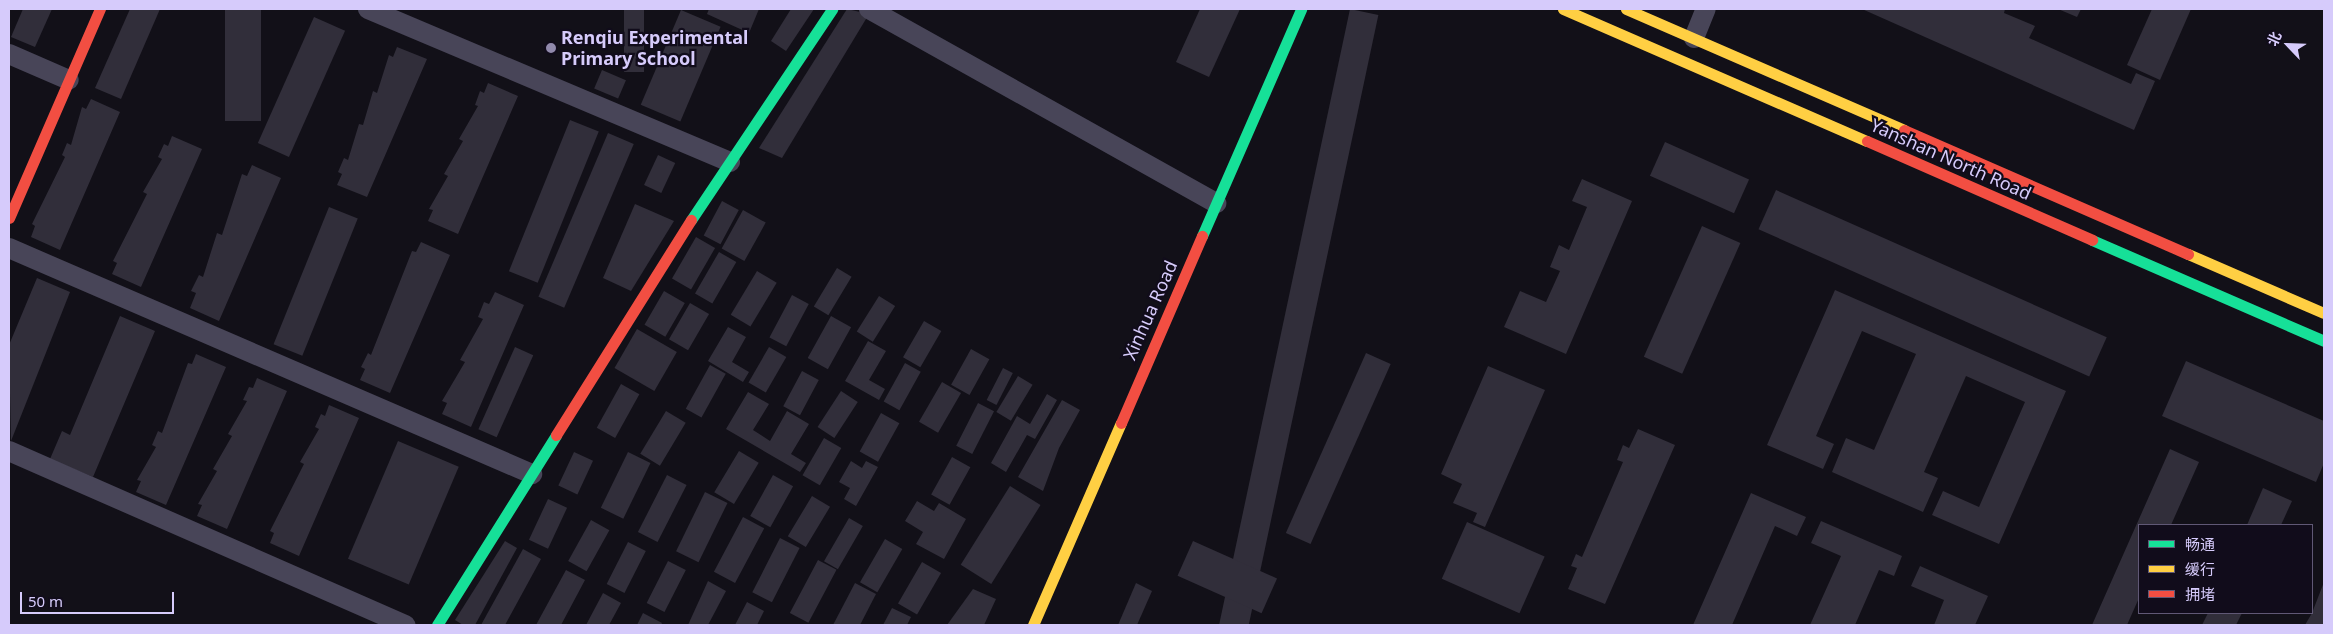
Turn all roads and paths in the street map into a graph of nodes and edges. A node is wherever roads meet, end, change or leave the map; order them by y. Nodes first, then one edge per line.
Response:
1 (100, 9) edge
2 (368, 9) edge
3 (832, 9) edge
4 (868, 9) edge
5 (1300, 9) edge
6 (1563, 9) edge
7 (1626, 9) edge
8 (1706, 9) edge
9 (1694, 38) junction
10 (9, 54) edge
11 (69, 80) junction
12 (730, 162) junction
13 (1216, 203) junction
14 (9, 218) edge
15 (9, 248) edge
16 (2324, 313) edge
17 (2324, 341) edge
18 (9, 451) edge
19 (532, 474) junction
20 (406, 625) edge
21 (437, 625) edge
22 (1033, 625) edge

1 - 11 main road
2 - 12 street
3 - 12 main road
4 - 13 street
5 - 13 main road, Xinhua Road
6 - 17 main road, Yanshan North Road
7 - 9 main road, Yanshan North Road
8 - 9 street
9 - 16 main road, Yanshan North Road
10 - 11 street
11 - 14 main road
12 - 19 main road
13 - 22 main road, Xinhua Road
15 - 19 street
18 - 20 street
19 - 21 main road

